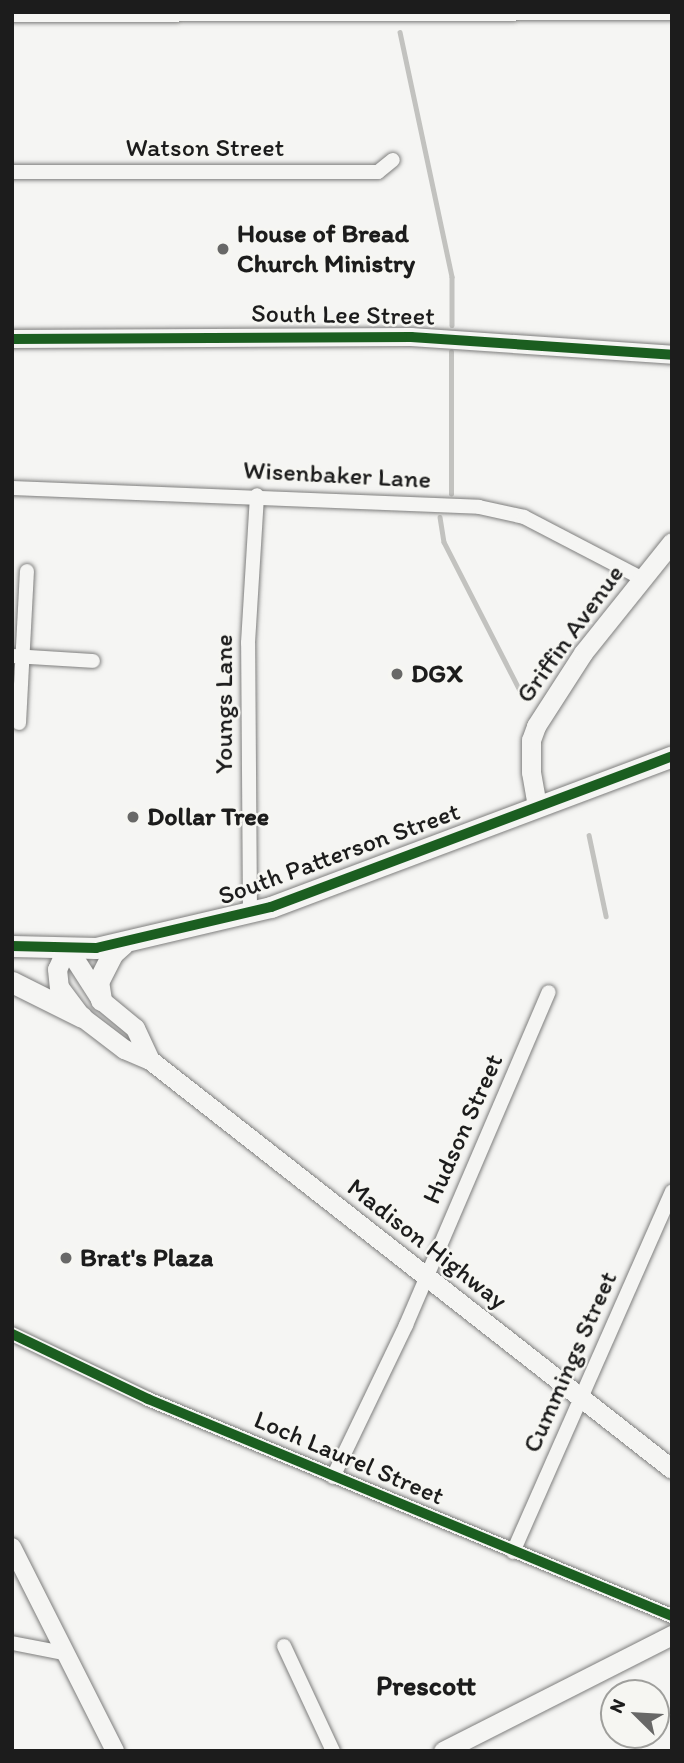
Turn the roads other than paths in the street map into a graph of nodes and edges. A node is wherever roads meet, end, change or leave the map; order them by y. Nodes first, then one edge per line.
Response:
1 (499, 13) edge
2 (672, 13) edge
3 (12, 15) edge
4 (393, 160) dead end
5 (12, 172) edge
6 (12, 339) edge
7 (672, 355) edge
8 (12, 488) edge
9 (257, 495) junction
10 (672, 542) edge
11 (27, 571) dead end
12 (643, 579) junction
13 (18, 657) edge
14 (93, 660) dead end
15 (19, 723) dead end
16 (672, 757) edge
17 (537, 806) junction
18 (250, 913) junction
19 (123, 944) junction
20 (12, 946) edge
21 (67, 947) junction
22 (12, 982) edge
23 (550, 992) dead end
24 (101, 1000) junction
25 (82, 1017) junction
26 (150, 1060) junction
27 (672, 1192) edge
28 (424, 1276) junction
29 (12, 1334) edge
30 (583, 1397) junction
31 (672, 1469) edge
32 (333, 1477) junction
33 (12, 1547) edge
34 (513, 1552) junction
35 (672, 1616) edge
36 (672, 1635) edge
37 (12, 1643) edge
38 (284, 1646) dead end
39 (64, 1653) junction
40 (115, 1751) edge
41 (333, 1751) edge
42 (443, 1751) edge

1 - 2 street
1 - 3 street
4 - 5 street, Watson Street
6 - 7 street, South Lee Street
8 - 9 street, Wisenbaker Lane
9 - 12 street, Wisenbaker Lane
9 - 18 street, Youngs Lane
10 - 12 main road, Griffin Avenue
11 - 13 street
12 - 17 main road, Griffin Avenue
13 - 14 street
13 - 15 street
16 - 17 main road, South Patterson Street
17 - 18 main road, South Patterson Street
18 - 19 main road, South Patterson Street
19 - 21 main road, South Patterson Street
19 - 24 main road
20 - 21 main road, South Patterson Street
21 - 24 main road, Madison Highway
21 - 25 main road, Madison Highway
22 - 25 main road
23 - 28 street, Hudson Street
24 - 26 main road, Madison Highway
25 - 26 main road, Madison Highway
26 - 28 main road, Madison Highway
27 - 30 street, Cummings Street
28 - 30 main road, Madison Highway
28 - 32 street, Hudson Street
29 - 32 street, Loch Laurel Street
30 - 31 main road, Madison Highway
30 - 34 street, Cummings Street
32 - 34 street, Loch Laurel Street
33 - 39 street
34 - 35 street, Loch Laurel Street
36 - 42 main road
37 - 39 street
38 - 41 street
39 - 40 street

